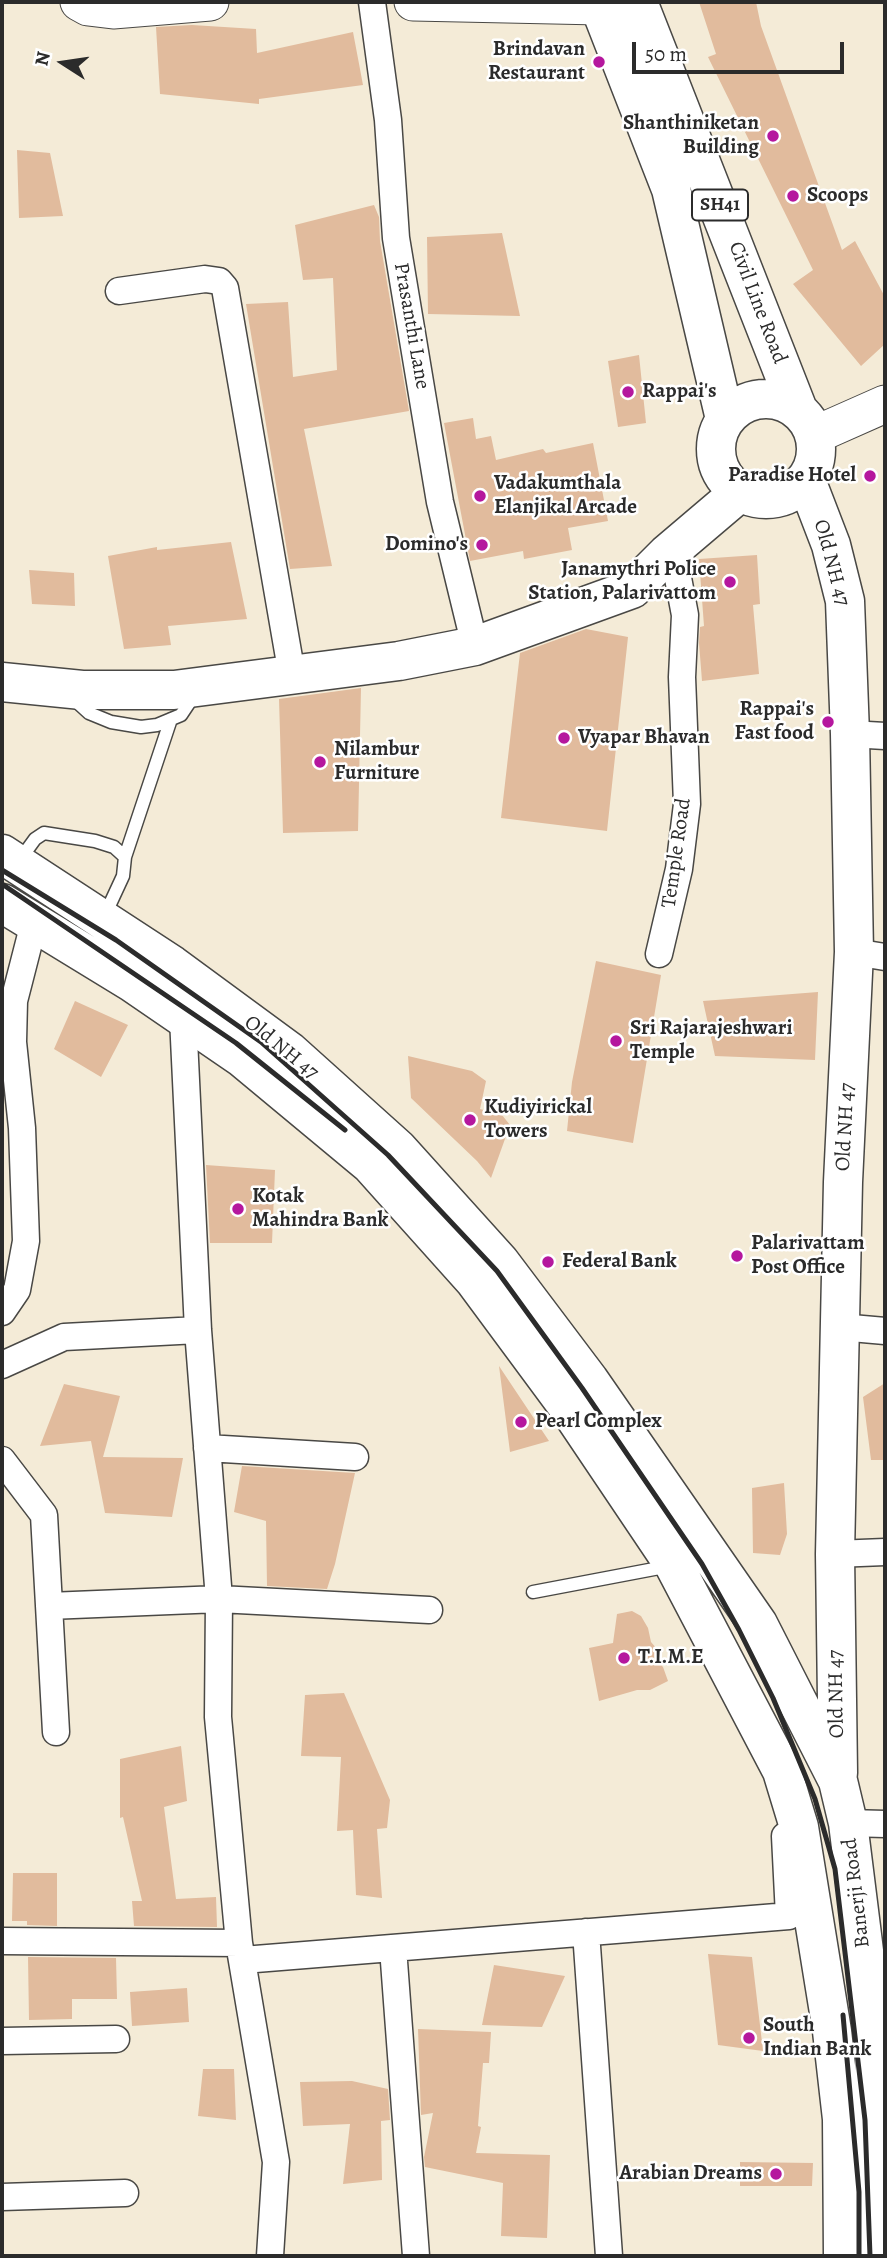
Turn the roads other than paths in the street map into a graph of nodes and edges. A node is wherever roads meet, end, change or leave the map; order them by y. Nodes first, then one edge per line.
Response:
1 (210, 2) edge
2 (372, 2) edge
3 (413, 2) edge
4 (638, 2) edge
5 (84, 4) edge
6 (599, 4) edge
7 (119, 291) dead end
8 (885, 404) edge
9 (725, 419) junction
10 (806, 422) junction
11 (806, 480) junction
12 (740, 492) junction
13 (682, 542) junction
14 (475, 646) junction
15 (292, 675) junction
16 (2, 682) edge
17 (199, 687) junction
18 (76, 690) junction
19 (171, 719) junction
20 (868, 735) edge
21 (125, 858) junction
22 (9, 859) edge
23 (2, 904) edge
24 (103, 919) junction
25 (34, 923) junction
26 (659, 954) dead end
27 (869, 954) edge
28 (183, 1018) junction
29 (2, 1312) edge
30 (840, 1327) junction
31 (198, 1330) junction
32 (885, 1331) edge
33 (2, 1365) edge
34 (207, 1448) junction
35 (355, 1457) dead end
36 (2, 1460) edge
37 (885, 1552) edge
38 (835, 1555) junction
39 (674, 1565) junction
40 (533, 1592) dead end
41 (219, 1599) junction
42 (49, 1606) junction
43 (429, 1610) dead end
44 (56, 1732) dead end
45 (782, 1771) junction
46 (838, 1781) junction
47 (867, 1824) edge
48 (586, 1932) junction
49 (2, 1941) edge
50 (393, 1948) junction
51 (241, 1951) junction
52 (879, 2023) edge
53 (831, 2031) junction
54 (116, 2039) dead end
55 (2, 2041) edge
56 (125, 2193) dead end
57 (2, 2197) edge
58 (270, 2256) edge
59 (416, 2256) edge
60 (609, 2256) edge
61 (844, 2256) edge
62 (881, 2256) edge

1 - 5 street
2 - 14 street, Prasanthi Lane
3 - 6 street
4 - 10 main road, Civil Line Road / SH41
6 - 9 main road, SH41
7 - 15 street
8 - 10 street
9 - 10 main road
9 - 12 main road
10 - 11 main road
11 - 12 main road
11 - 20 main road, Old NH 47
12 - 13 main road
13 - 14 main road
13 - 26 street, Temple Road
14 - 15 main road
15 - 17 main road
16 - 18 main road
17 - 18 main road
17 - 19 lane
18 - 19 lane
19 - 21 lane
20 - 27 main road, Old NH 47
21 - 22 lane
21 - 24 lane
22 - 24 main road, Old NH 47
23 - 25 main road, Old NH 47
24 - 46 main road, Old NH 47
25 - 28 main road, Old NH 47
25 - 29 street
27 - 30 main road, Old NH 47
28 - 31 street
28 - 39 main road, Old NH 47
30 - 32 street
30 - 38 main road, Old NH 47
31 - 33 street
31 - 34 street
34 - 35 street
34 - 41 street
36 - 42 street
37 - 38 street
38 - 46 main road, Old NH 47
39 - 40 lane
39 - 45 main road, Old NH 47
41 - 42 street
41 - 43 street
41 - 51 street
42 - 44 street
45 - 48 street
45 - 53 main road, Old NH 47
46 - 47 main road, Old NH 47
47 - 52 main road, Banerji Road
48 - 50 street
48 - 60 street
49 - 51 street
50 - 51 street
50 - 59 street
51 - 58 street
52 - 53 street
52 - 62 main road, Banerji Road
53 - 61 main road
54 - 55 street
56 - 57 street

